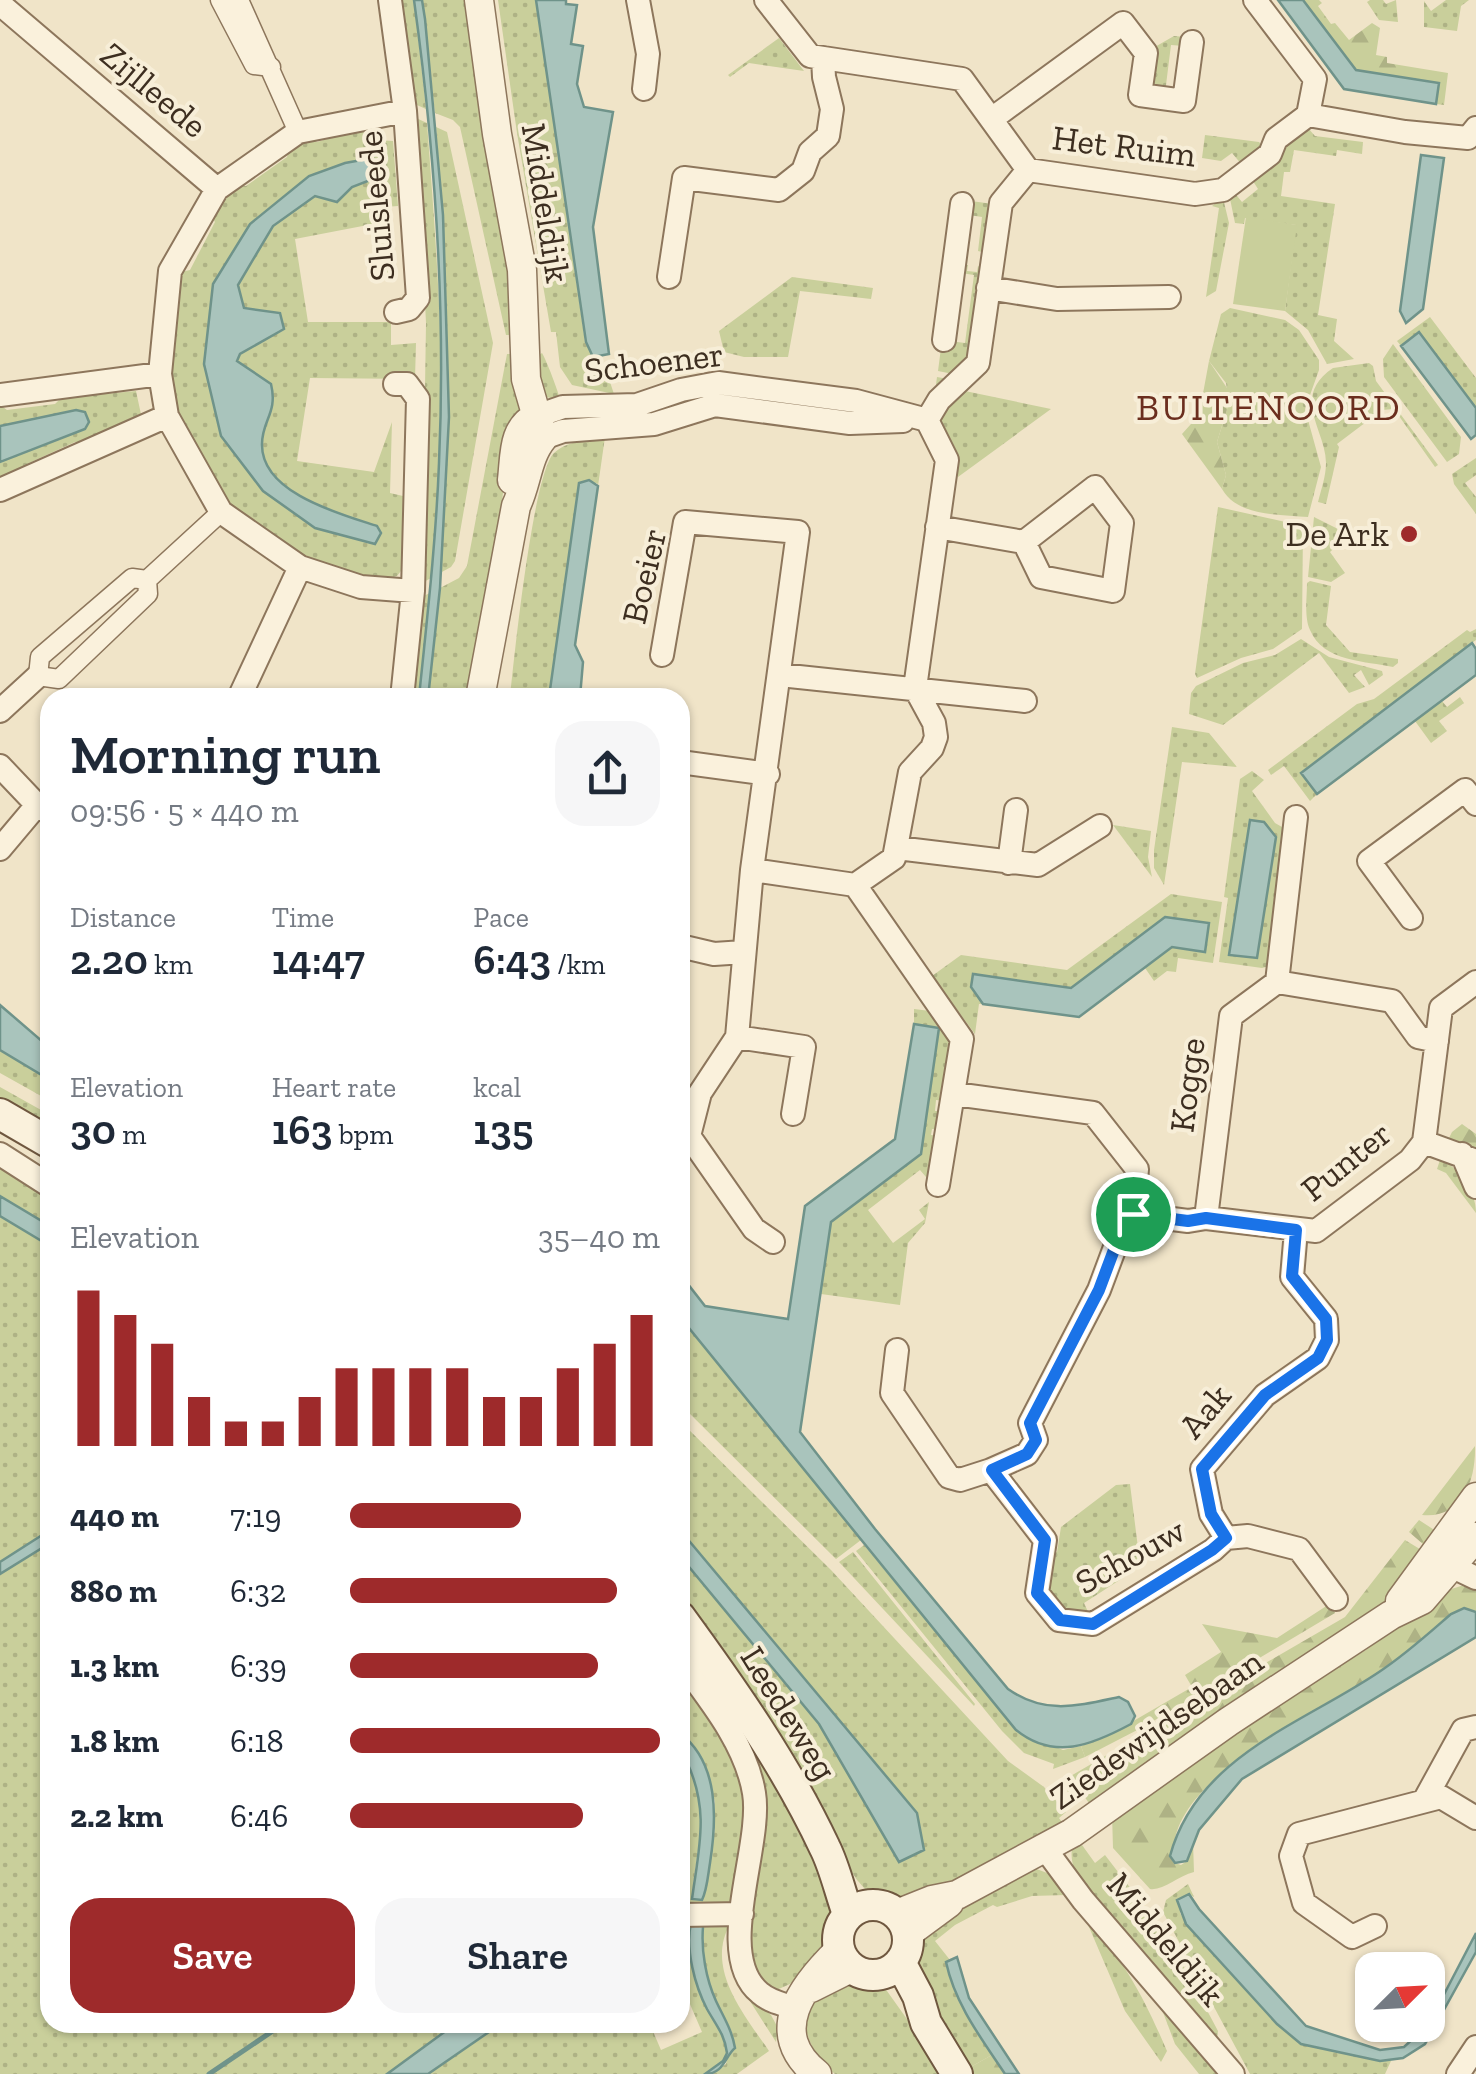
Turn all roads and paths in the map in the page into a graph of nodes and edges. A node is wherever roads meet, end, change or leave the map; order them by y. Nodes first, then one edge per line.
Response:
1 (220, 0) edge
2 (239, 0) edge
3 (390, 0) edge
4 (479, 0) edge
5 (638, 0) edge
6 (766, 0) edge
7 (1256, 0) edge
8 (0, 4) edge
9 (1192, 42) dead end
10 (823, 58) junction
11 (271, 68) junction
12 (644, 89) dead end
13 (405, 112) junction
14 (1308, 115) junction
15 (993, 118) junction
16 (1476, 128) edge
17 (298, 132) junction
18 (1028, 170) junction
19 (218, 189) junction
20 (962, 204) dead end
21 (956, 256) junction
22 (993, 261) junction
23 (669, 277) dead end
24 (988, 288) junction
25 (1169, 297) dead end
26 (396, 312) dead end
27 (944, 340) dead end
28 (160, 374) junction
29 (396, 384) dead end
30 (0, 395) edge
31 (167, 416) junction
32 (927, 420) junction
33 (548, 428) junction
34 (0, 490) edge
35 (221, 512) junction
36 (937, 527) junction
37 (1024, 542) junction
38 (300, 567) junction
39 (146, 580) junction
40 (414, 590) junction
41 (662, 655) dead end
42 (780, 675) junction
43 (38, 676) junction
44 (244, 688) edge
45 (403, 688) edge
46 (482, 688) edge
47 (915, 688) junction
48 (1026, 701) dead end
49 (0, 711) edge
50 (690, 763) edge
51 (0, 766) edge
52 (768, 774) junction
53 (1476, 804) edge
54 (40, 806) edge
55 (1016, 810) dead end
56 (40, 812) edge
57 (1296, 817) dead end
58 (1100, 826) dead end
59 (897, 848) junction
60 (0, 850) edge
61 (1009, 862) junction
62 (752, 870) junction
63 (855, 885) junction
64 (1411, 918) dead end
65 (690, 948) edge
66 (744, 952) junction
67 (1276, 982) junction
68 (1476, 982) edge
69 (737, 1038) junction
70 (1437, 1040) junction
71 (955, 1094) junction
72 (0, 1114) edge
73 (793, 1114) dead end
74 (690, 1132) edge
75 (40, 1137) edge
76 (690, 1137) edge
77 (1424, 1142) junction
78 (0, 1154) edge
79 (1469, 1158) edge
80 (40, 1180) edge
81 (938, 1184) dead end
82 (1476, 1187) edge
83 (1133, 1214) junction
84 (1206, 1218) junction
85 (1296, 1230) junction
86 (773, 1242) dead end
87 (897, 1350) dead end
88 (992, 1470) junction
89 (1476, 1497) edge
90 (1226, 1538) junction
91 (1465, 1555) edge
92 (1336, 1600) dead end
93 (690, 1630) edge
94 (690, 1674) edge
95 (1476, 1728) edge
96 (1424, 1801) junction
97 (1476, 1818) edge
98 (1046, 1850) junction
99 (858, 1909) junction
100 (742, 1914) junction
101 (690, 1915) edge
102 (1375, 1926) dead end
103 (879, 1950) junction
104 (800, 1999) junction
105 (1476, 2047) edge
106 (818, 2074) edge
107 (958, 2074) edge
108 (1233, 2074) edge
109 (1458, 2074) edge

1 - 11 street
2 - 11 street
3 - 13 street
4 - 33 street, Middeldijk
5 - 12 street
6 - 10 street
7 - 14 street
8 - 19 street, Zijlleede
9 - 15 street
10 - 15 street
10 - 23 street
11 - 17 street
13 - 17 street, Sluisleede
13 - 26 street, Sluisleede
14 - 16 street
14 - 18 street, Het Ruim
15 - 18 street
17 - 19 street, Sluisleede
18 - 22 street
19 - 28 street, Sluisleede
20 - 21 street
21 - 22 street
21 - 27 street
22 - 24 street
24 - 25 street
24 - 32 street
28 - 30 street
28 - 31 street, Sluisleede
29 - 40 street
31 - 34 street
31 - 35 street, Sluisleede
32 - 33 street, Schoener
32 - 36 street
33 - 46 street
35 - 38 street, Sluisleede
35 - 39 street
36 - 37 street
36 - 47 street
37 - 37 street
38 - 40 street, Sluisleede
38 - 44 street
39 - 43 street
39 - 43 street
40 - 45 street
41 - 42 street, Boeier
42 - 47 street
42 - 52 street, Boeier
43 - 49 street
47 - 48 street
47 - 59 street
50 - 52 street
51 - 54 street
52 - 62 street, Boeier
53 - 64 street
55 - 61 street
56 - 60 street
57 - 67 street
58 - 61 street
59 - 61 street
59 - 63 street
62 - 63 street
62 - 66 street, Boeier
63 - 71 street
65 - 66 street
66 - 69 street, Boeier
67 - 70 street
67 - 84 street, Kogge
68 - 70 street, Punter
69 - 73 street
69 - 74 street, Boeier
70 - 77 street, Punter
71 - 81 street
71 - 83 street
72 - 75 main road
76 - 86 street, Boeier
77 - 79 street, Punter
77 - 85 street, Punter
78 - 80 street
79 - 82 street, Punter
83 - 84 street, Punter
83 - 88 street
84 - 85 street, Punter
85 - 90 street, Aak
87 - 88 street
88 - 90 street, Schouw
89 - 91 street, Ziedewijdsebaan
90 - 92 street
91 - 98 street, Ziedewijdsebaan
93 - 99 main road, Leedeweg
94 - 100 street
95 - 96 street
96 - 97 street
96 - 102 street
98 - 103 street, Ziedewijdsebaan
98 - 108 street, Middeldijk
99 - 103 main road
99 - 103 main road
100 - 101 street
100 - 104 street
103 - 104 street, Ziedewijdsebaan
103 - 107 main road
104 - 106 street
105 - 109 street

